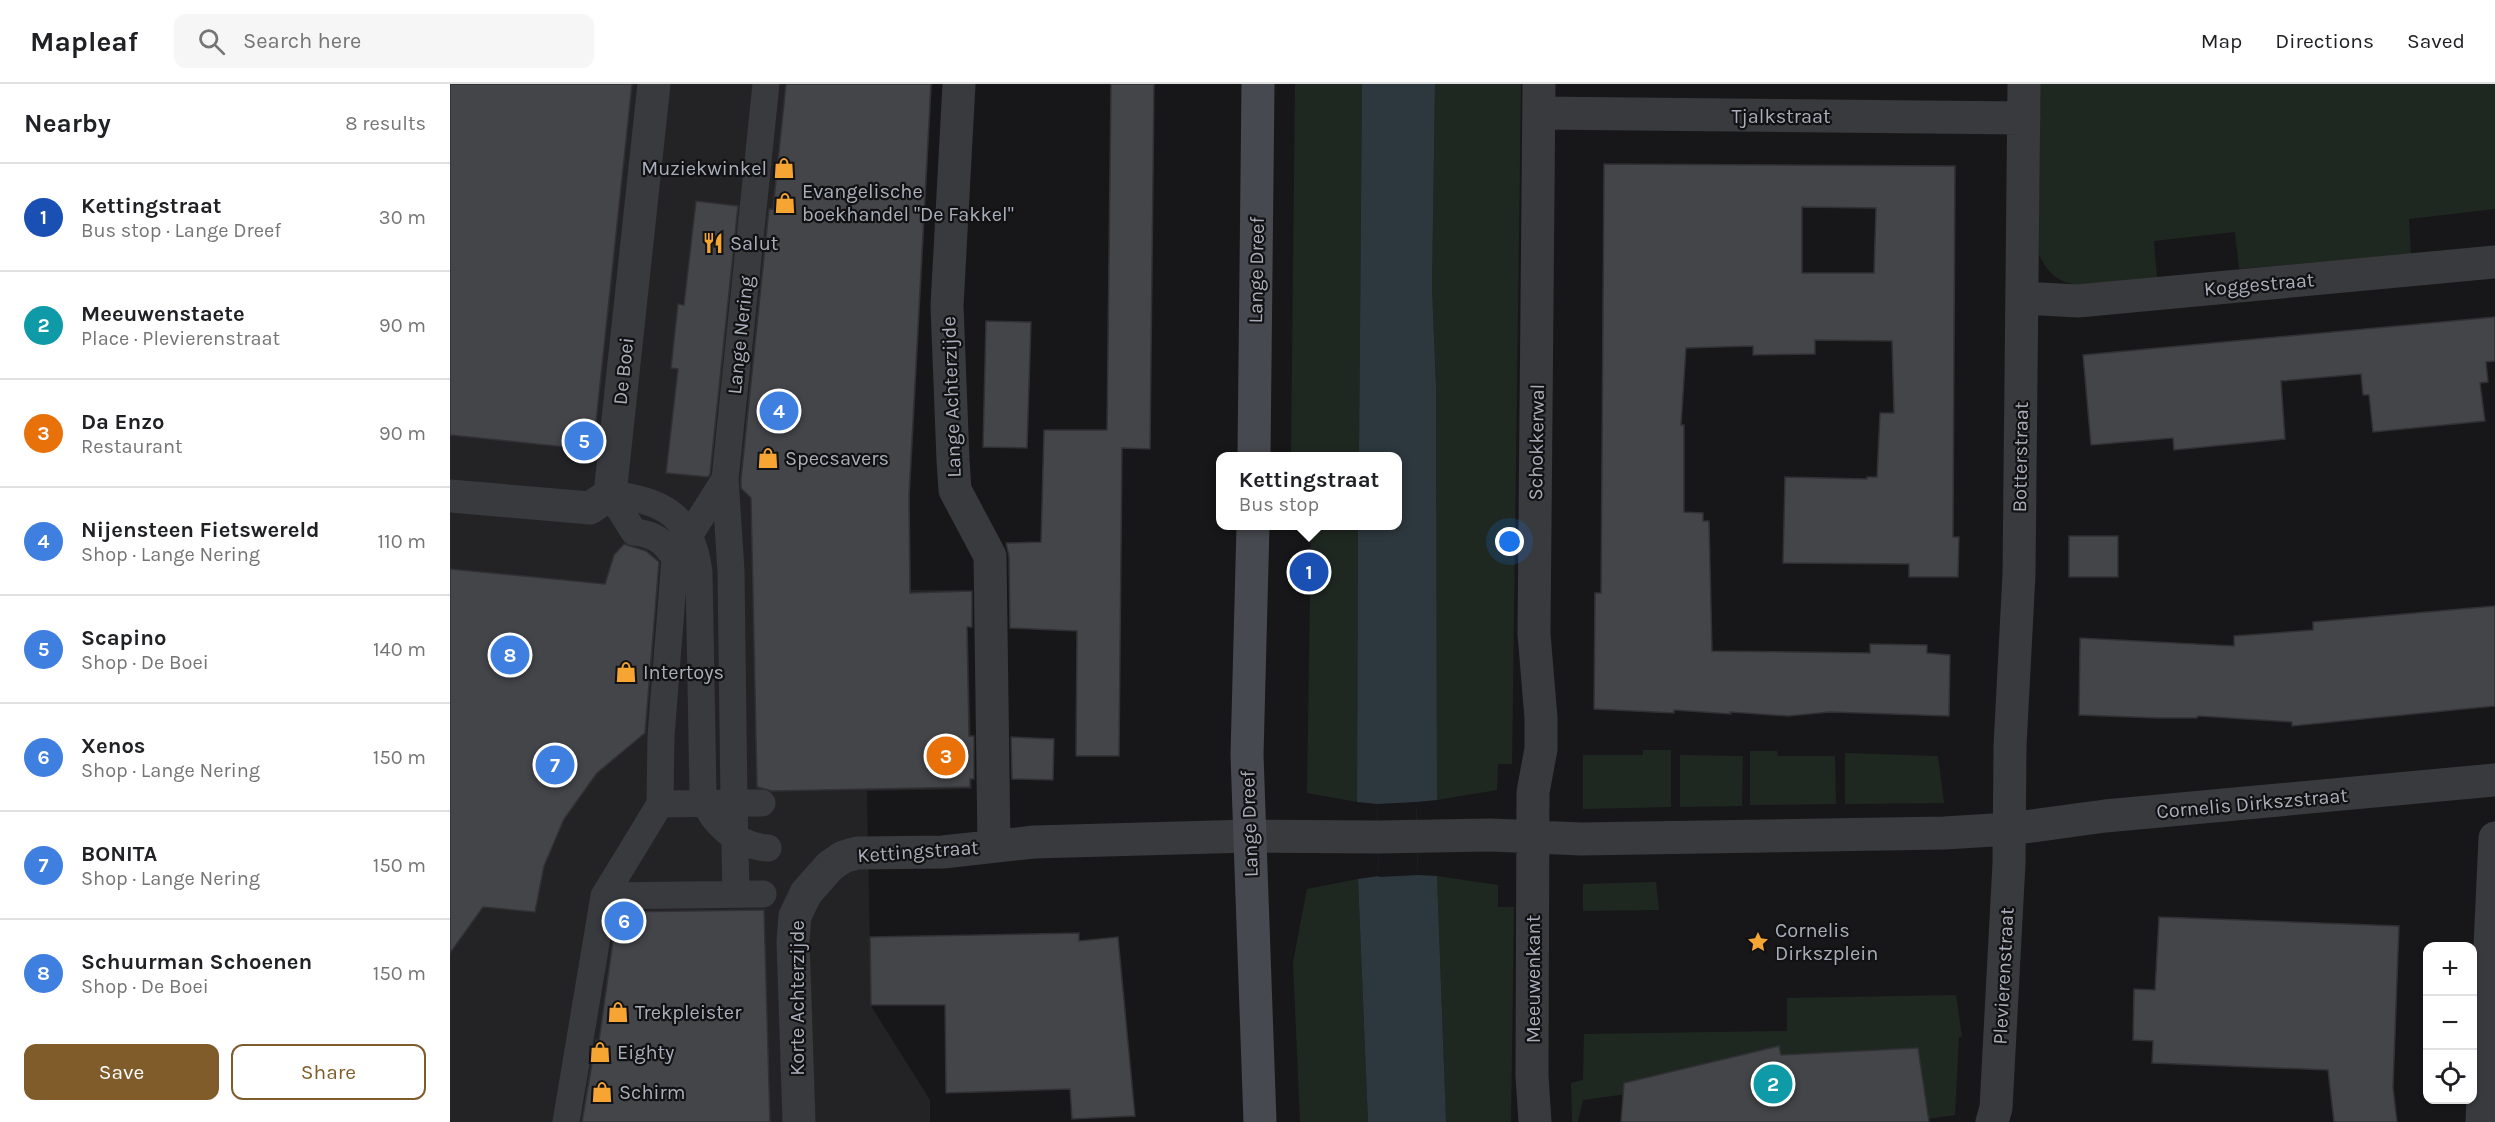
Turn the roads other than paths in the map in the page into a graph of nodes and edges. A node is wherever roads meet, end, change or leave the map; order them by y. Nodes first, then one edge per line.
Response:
1 (654, 84) edge
2 (766, 84) edge
3 (959, 84) edge
4 (1258, 84) edge
5 (2024, 84) edge
6 (1539, 99) edge
7 (2024, 118) junction
8 (2495, 262) edge
9 (2023, 298) junction
10 (1254, 452) edge
11 (725, 479) junction
12 (610, 494) junction
13 (450, 496) edge
14 (1253, 530) edge
15 (690, 536) junction
16 (675, 558) junction
17 (2495, 780) edge
18 (750, 803) junction
19 (660, 804) junction
20 (705, 804) junction
21 (2010, 829) junction
22 (1250, 836) junction
23 (1533, 836) junction
24 (2495, 838) edge
25 (752, 844) junction
26 (994, 845) junction
27 (816, 880) joint
28 (603, 896) junction
29 (566, 1122) edge
30 (799, 1122) edge
31 (1260, 1122) edge
32 (1535, 1122) edge
33 (1992, 1122) edge
34 (2482, 1122) edge

1 - 12 street, De Boei
2 - 11 street, Lange Nering
3 - 26 street, Lange Achterzijde
4 - 10 main road, Lange Dreef
5 - 7 street, Botterstraat
6 - 7 street, Tjalkstraat
6 - 23 street, Schokkerwal
7 - 9 street, Botterstraat
8 - 9 street, Koggestraat
9 - 21 street, Botterstraat
11 - 15 street, Lange Nering
11 - 18 street, Lange Nering
12 - 13 street
12 - 15 street
12 - 16 street
14 - 22 main road, Lange Dreef
15 - 16 street, Lange Nering
15 - 20 street
16 - 19 street, Lange Nering
17 - 21 street, Cornelis Dirkszstraat
18 - 20 street
18 - 25 street, Lange Nering
19 - 20 street
19 - 28 street
20 - 25 street
21 - 23 street
21 - 33 street, Plevierenstraat
22 - 23 street, Kettingstraat
22 - 26 street, Kettingstraat
22 - 31 main road, Lange Dreef
23 - 32 street, Meeuwenkant
24 - 34 street
25 - 28 street, Lange Nering
26 - 27 street, Kettingstraat
27 - 30 street, Korte Achterzijde
28 - 29 street

